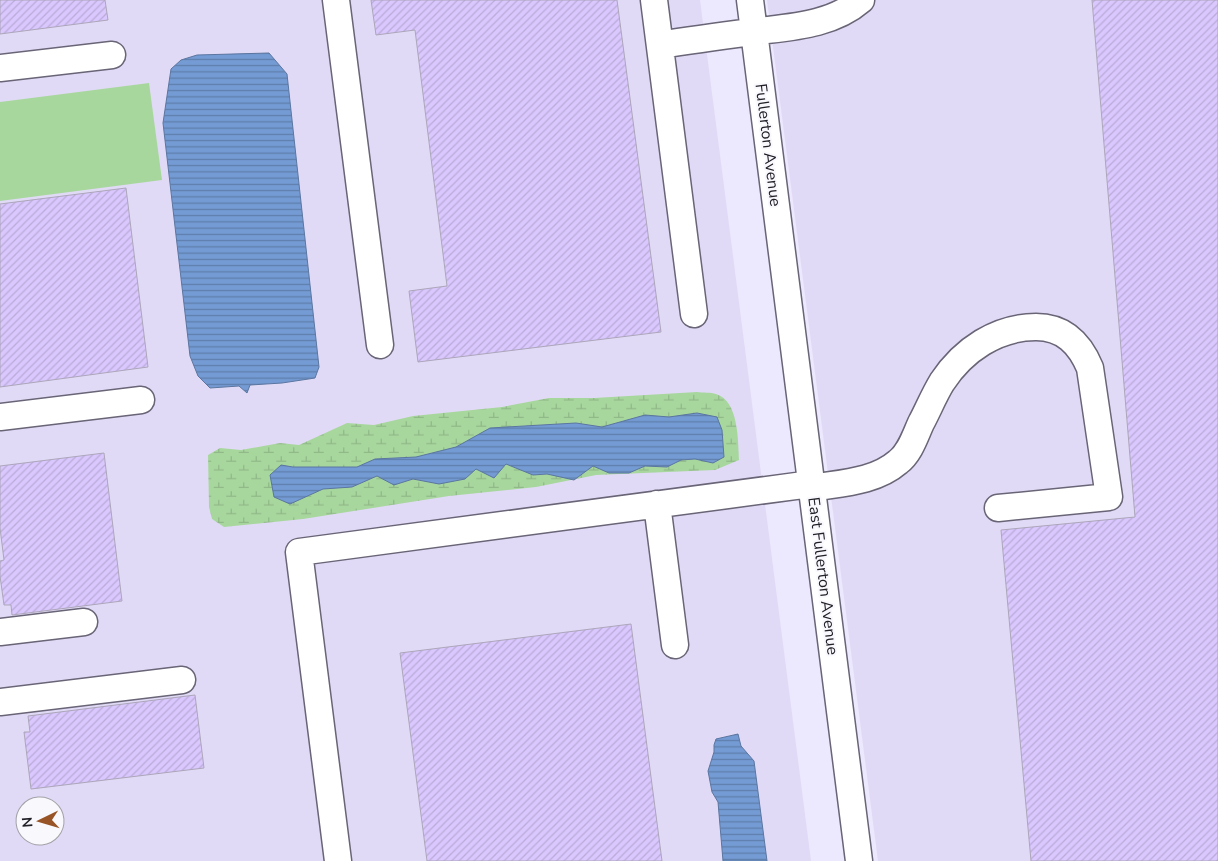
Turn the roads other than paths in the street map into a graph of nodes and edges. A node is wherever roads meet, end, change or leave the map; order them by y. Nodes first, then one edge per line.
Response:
1 (336, 0) edge
2 (654, 0) edge
3 (750, 0) edge
4 (861, 0) edge
5 (754, 32) junction
6 (660, 44) junction
7 (112, 55) dead end
8 (0, 68) edge
9 (787, 291) joint
10 (694, 314) dead end
11 (380, 345) dead end
12 (141, 400) dead end
13 (0, 417) edge
14 (812, 486) junction
15 (657, 504) junction
16 (998, 508) dead end
17 (84, 622) dead end
18 (0, 632) edge
19 (675, 645) dead end
20 (182, 680) dead end
21 (0, 702) edge
22 (338, 861) edge
23 (859, 861) edge

1 - 11 street
2 - 6 street
3 - 5 street, Fullerton Avenue
4 - 5 street
5 - 6 street
5 - 9 street, Fullerton Avenue
6 - 10 street
7 - 8 street
9 - 14 street, East Fullerton Avenue
12 - 13 street
14 - 15 street
14 - 16 street
14 - 23 street, East Fullerton Avenue
15 - 19 street
15 - 22 street
17 - 18 street
20 - 21 street

